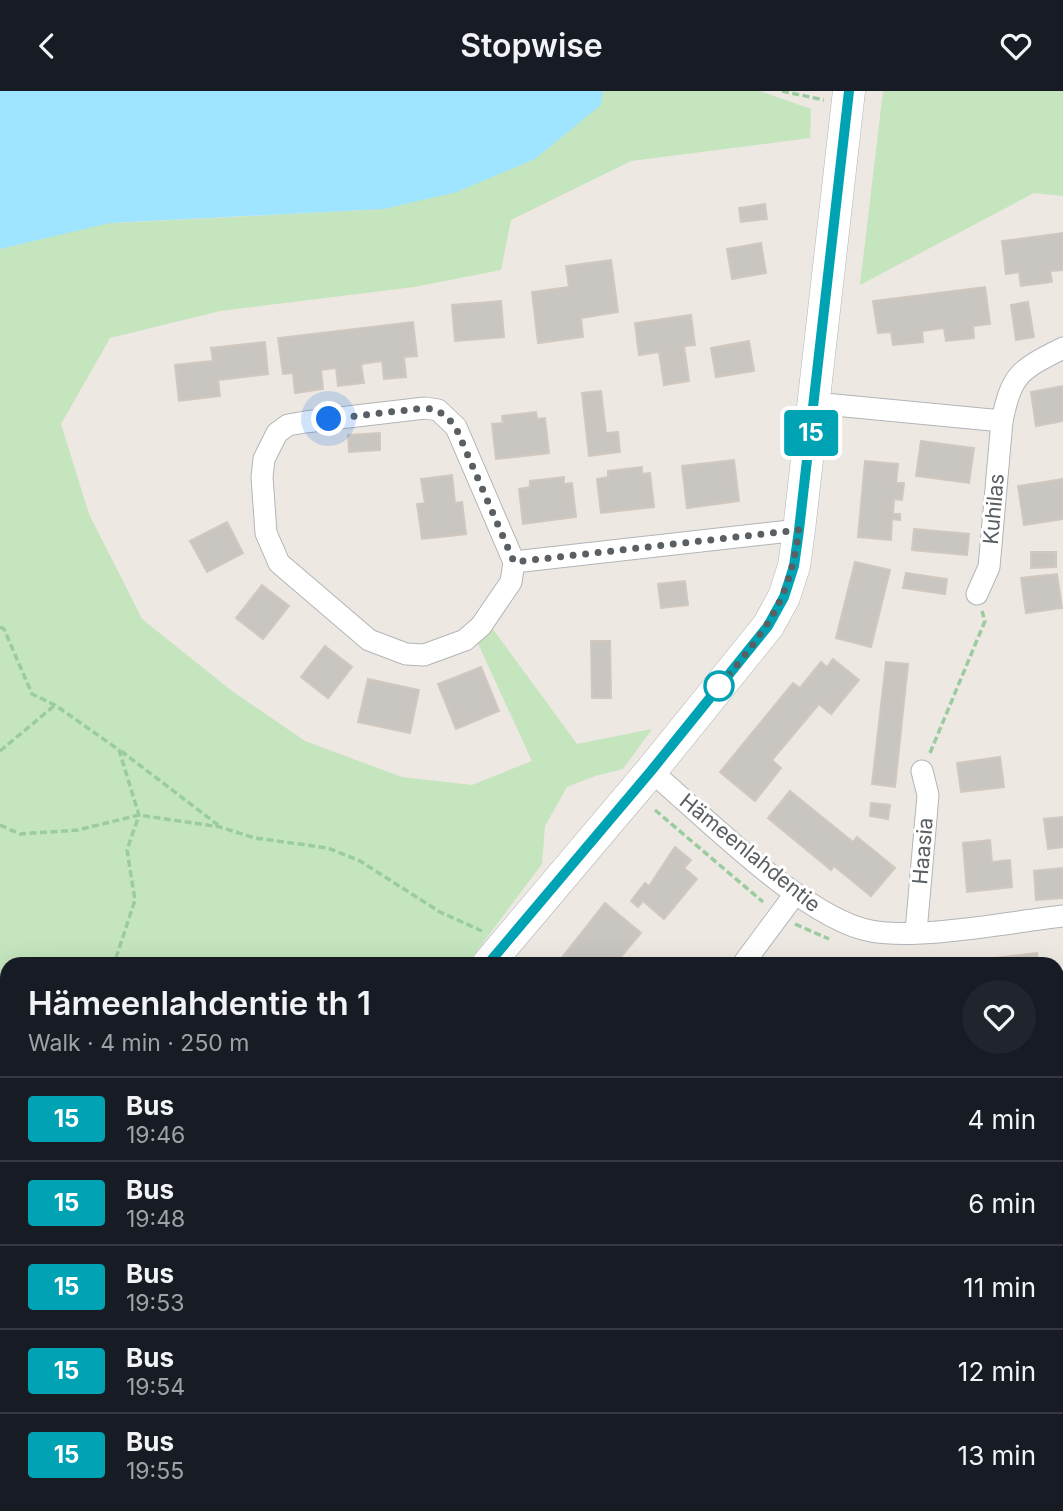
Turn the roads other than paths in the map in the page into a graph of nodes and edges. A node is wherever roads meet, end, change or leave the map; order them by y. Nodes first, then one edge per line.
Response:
1 (849, 91) edge
2 (1063, 348) edge
3 (814, 403) junction
4 (1002, 421) junction
5 (799, 530) junction
6 (514, 562) junction
7 (977, 594) road end
8 (651, 771) junction
9 (922, 771) road end
10 (795, 894) junction
11 (1063, 916) edge
12 (916, 932) junction
13 (497, 953) edge
14 (748, 957) edge

1 - 3 street
2 - 4 street, Kuhilas
3 - 4 street
3 - 5 street
4 - 7 street, Kuhilas
5 - 6 street
5 - 8 street
6 - 6 street
8 - 10 street, Hämeenlahdentie
8 - 13 street
9 - 12 street, Haasia
10 - 12 street, Hämeenlahdentie
10 - 14 street
11 - 12 street, Hämeenlahdentie

